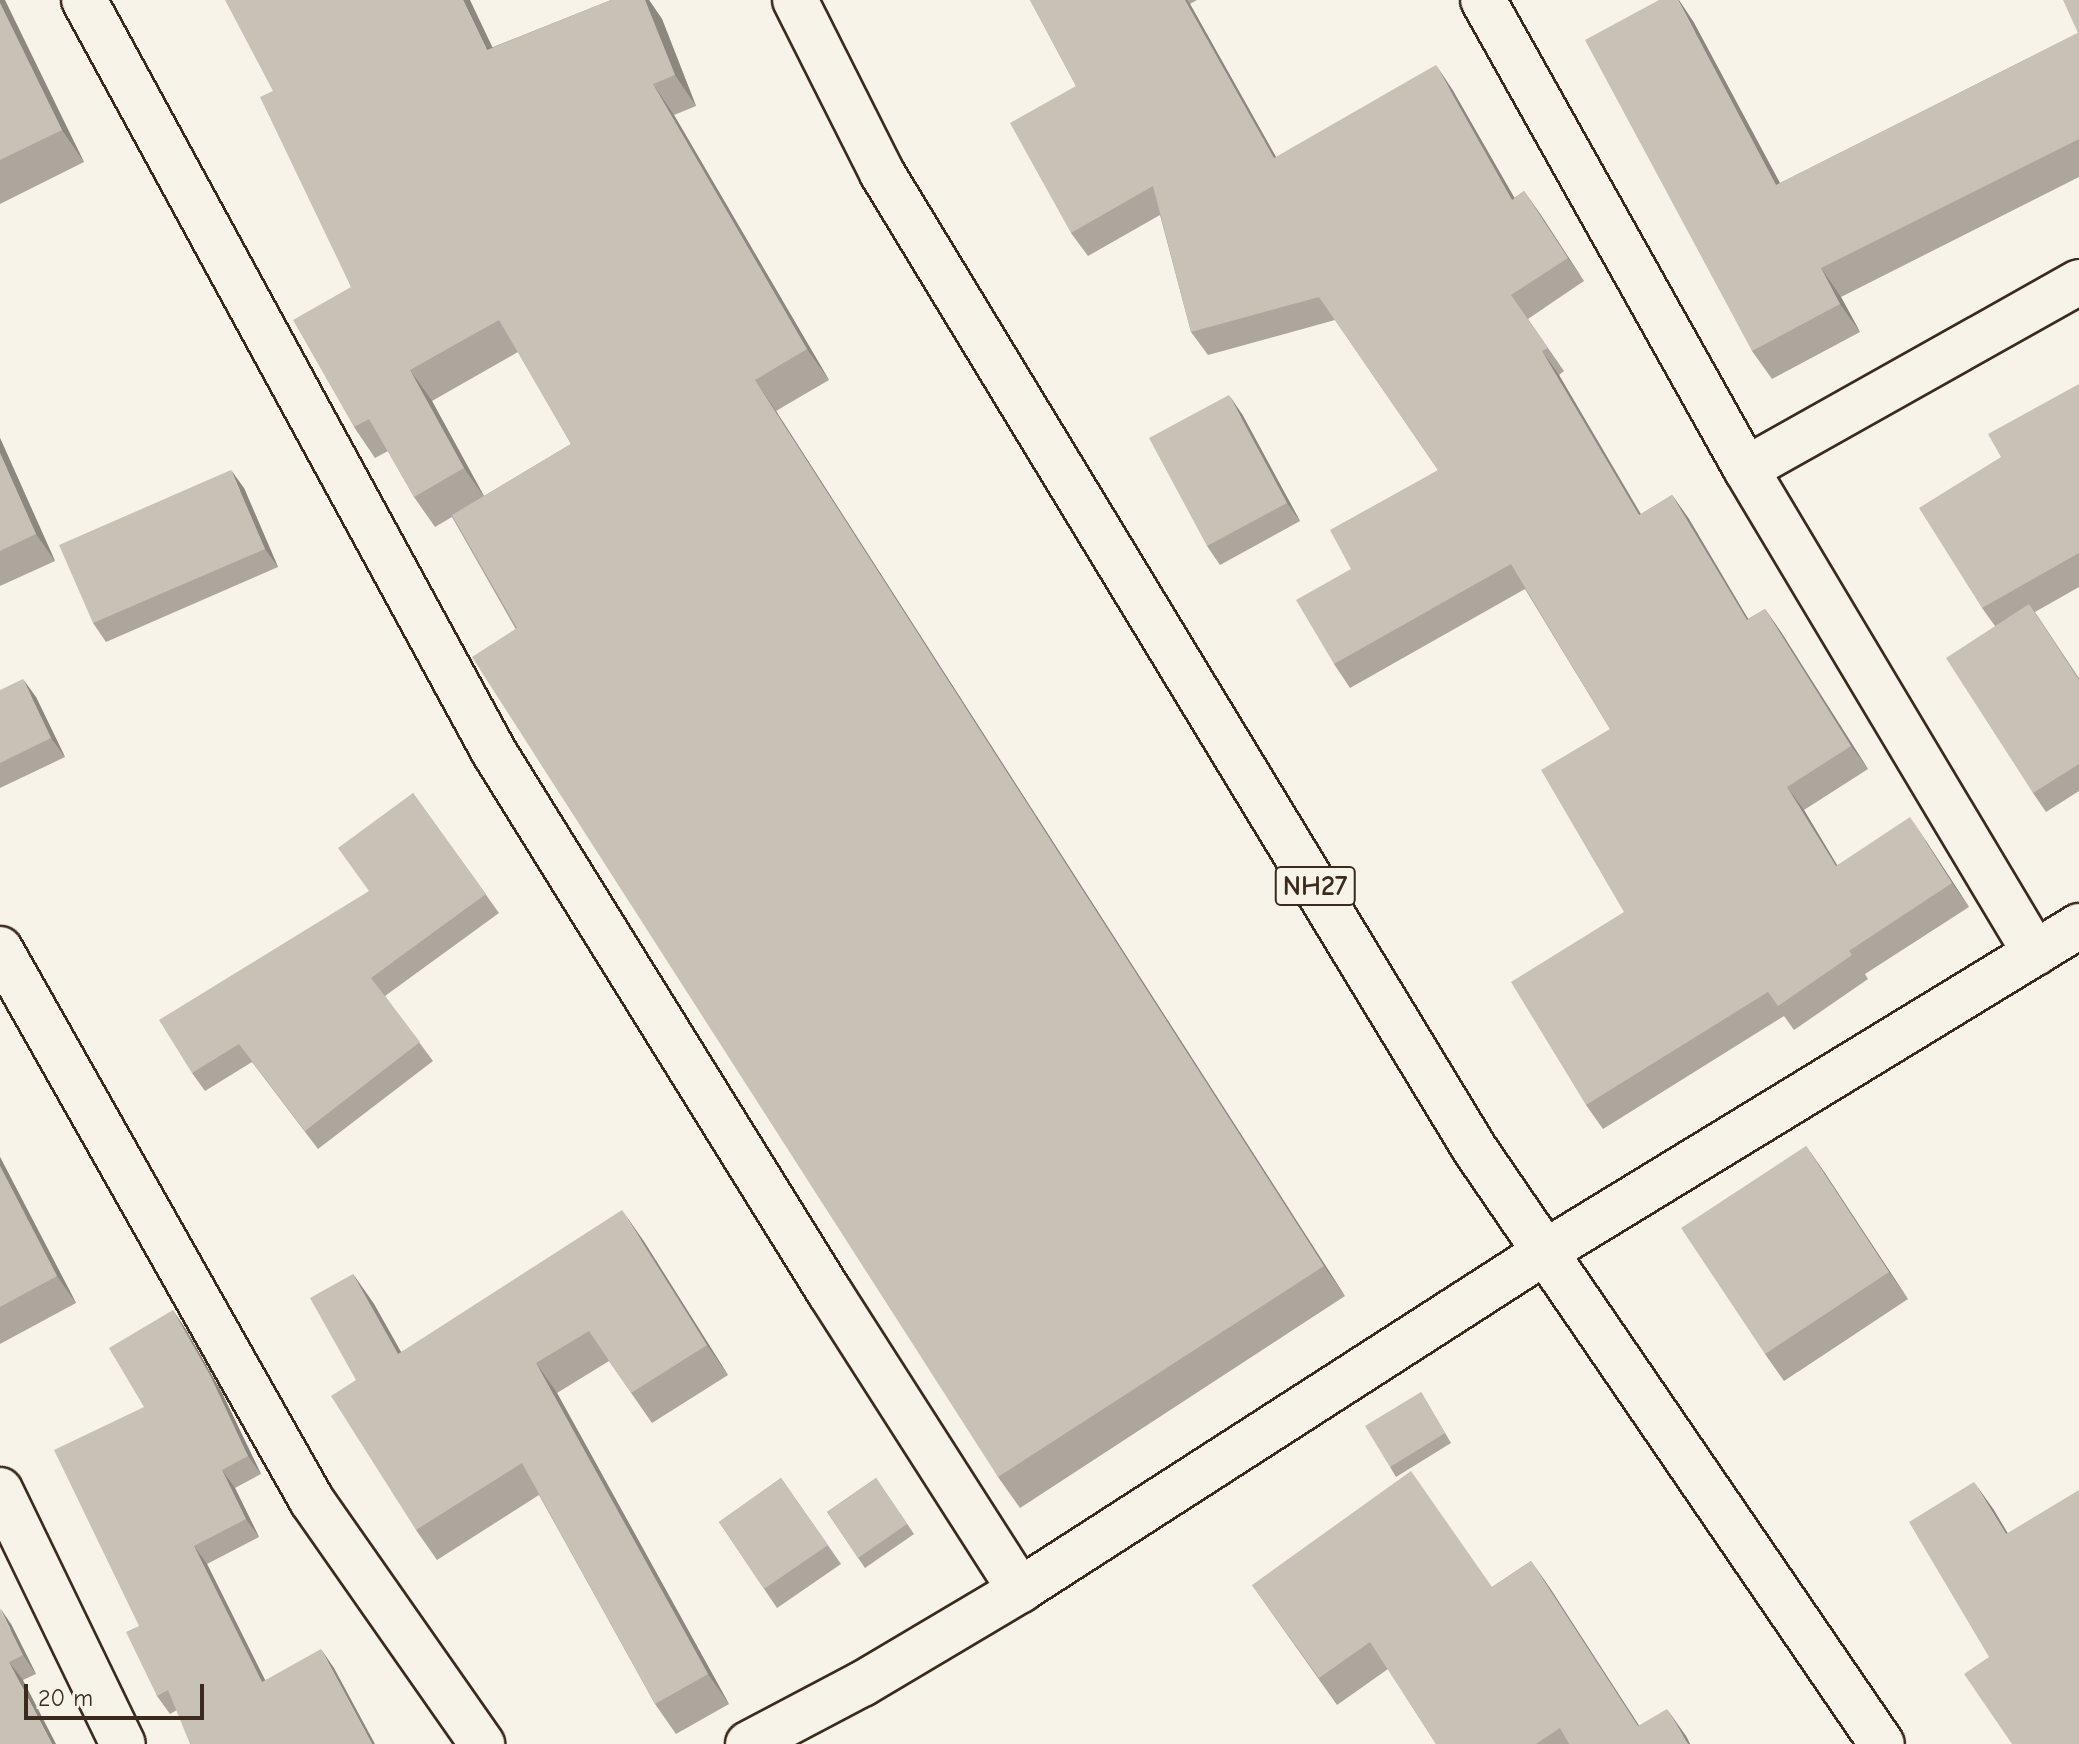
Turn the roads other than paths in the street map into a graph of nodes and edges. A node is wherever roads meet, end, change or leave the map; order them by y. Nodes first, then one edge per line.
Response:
1 (84, 0) edge
2 (795, 0) edge
3 (1483, 0) edge
4 (2079, 282) edge
5 (1746, 469) junction
6 (2079, 926) edge
7 (0, 949) edge
8 (2035, 953) junction
9 (1545, 1252) junction
10 (0, 1490) edge
11 (1020, 1590) junction
12 (123, 1744) edge
13 (482, 1744) edge
14 (748, 1744) edge
15 (1882, 1744) edge

1 - 11 main road
2 - 9 main road, NH27
3 - 5 main road
4 - 5 main road
5 - 8 main road
6 - 8 main road
7 - 13 main road
8 - 9 main road
9 - 11 main road
9 - 15 main road, NH27
10 - 12 main road
11 - 14 main road

